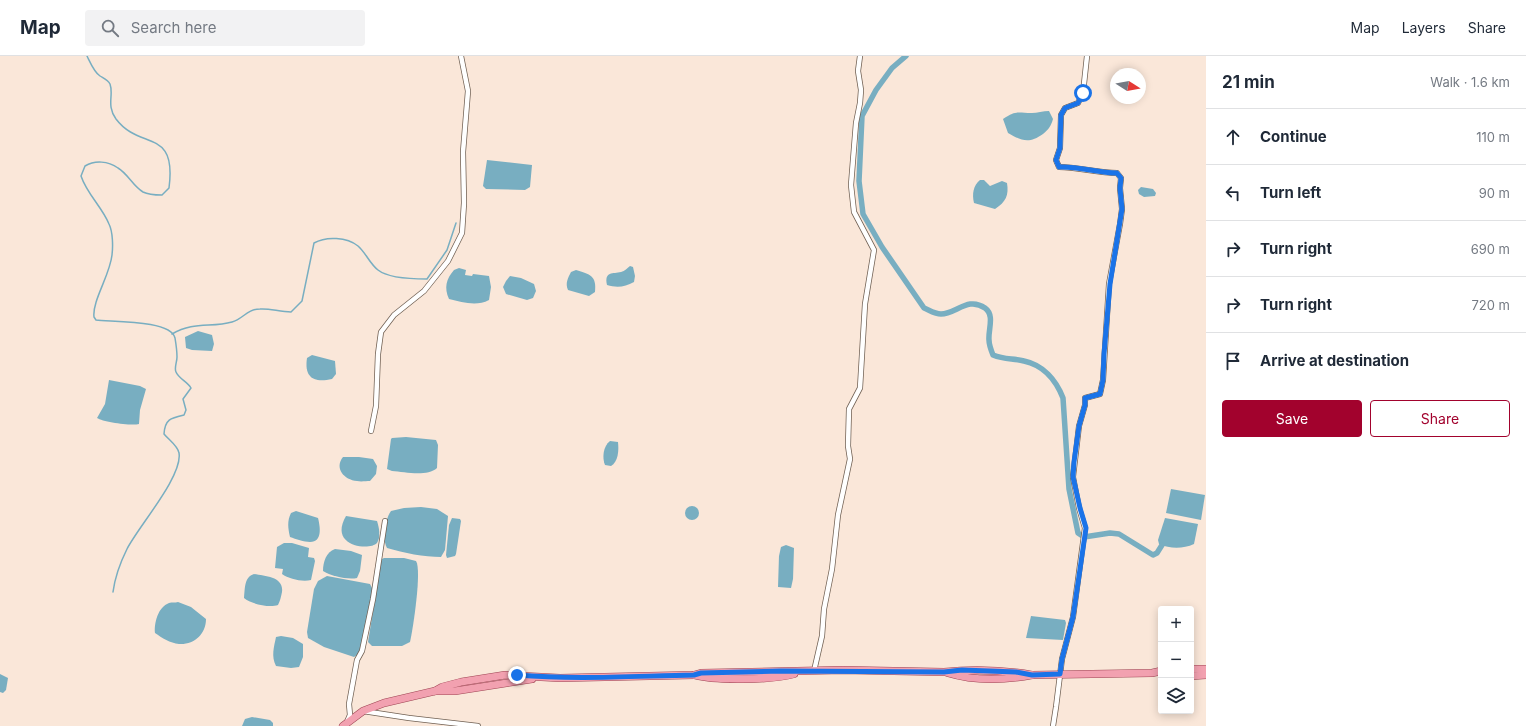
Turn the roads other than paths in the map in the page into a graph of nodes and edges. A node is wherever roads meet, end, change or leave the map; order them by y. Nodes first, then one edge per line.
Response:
1 (461, 56) edge
2 (860, 56) edge
3 (1086, 56) edge
4 (371, 431) dead end
5 (385, 521) dead end
6 (1194, 669) edge
7 (1206, 669) edge
8 (814, 671) junction
9 (1158, 671) edge
10 (1152, 673) junction
11 (1060, 674) junction
12 (1158, 674) edge
13 (1194, 676) edge
14 (1206, 676) edge
15 (364, 711) junction
16 (345, 725) edge
17 (478, 726) edge
18 (1053, 726) edge

1 - 4 street
2 - 8 street
3 - 11 street
5 - 16 street
6 - 7 main road
8 - 11 main road
8 - 15 main road
9 - 10 main road
10 - 11 main road
10 - 12 main road
11 - 18 street
13 - 14 main road
15 - 16 main road
15 - 17 street

